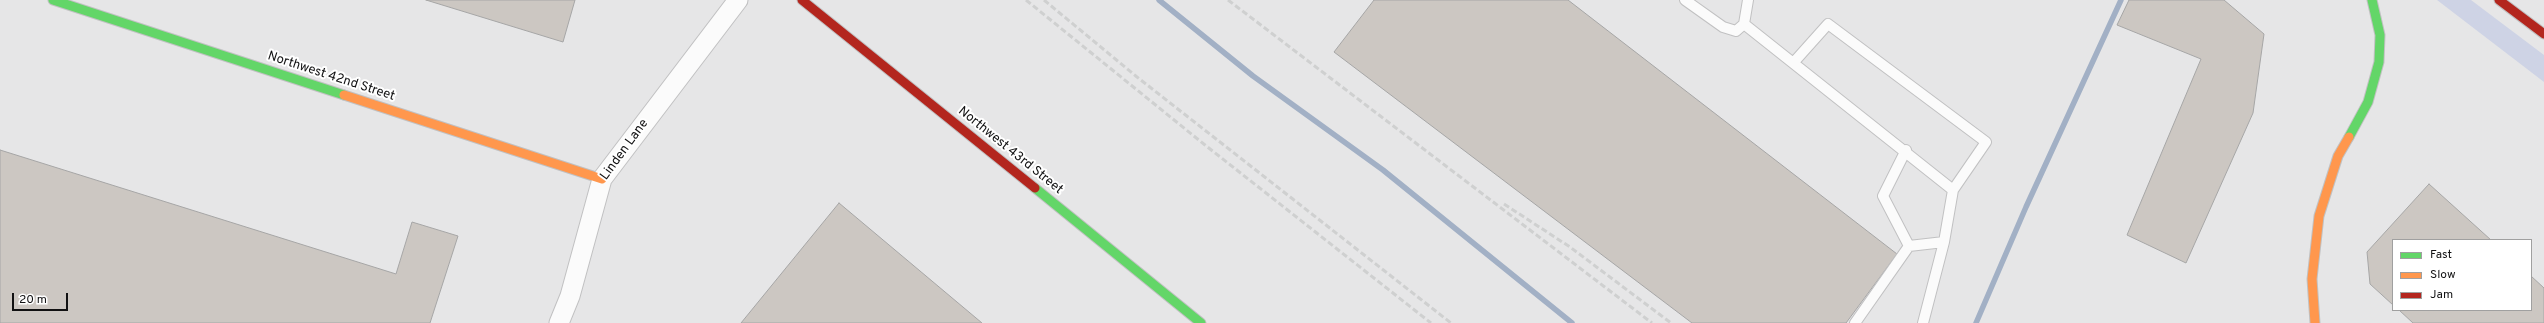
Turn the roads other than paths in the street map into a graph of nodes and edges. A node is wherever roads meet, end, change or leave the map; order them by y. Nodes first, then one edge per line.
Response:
1 (53, 0) edge
2 (738, 0) edge
3 (802, 0) edge
4 (1685, 0) edge
5 (1748, 0) edge
6 (2372, 0) edge
7 (2499, 0) edge
8 (1744, 24) junction
9 (2544, 34) edge
10 (1794, 62) junction
11 (1906, 150) junction
12 (602, 179) junction
13 (1953, 190) junction
14 (1944, 242) junction
15 (1909, 246) junction
16 (559, 323) edge
17 (1201, 323) edge
18 (1855, 323) edge
19 (1923, 323) edge
20 (2316, 323) edge

1 - 12 main road, Northwest 42nd Street
2 - 12 street, Linden Lane
3 - 17 main road, Northwest 43rd Street
4 - 8 lane
5 - 8 lane
6 - 20 main road
7 - 9 main road
8 - 10 lane
10 - 11 lane
10 - 13 lane
11 - 13 lane
11 - 15 lane
12 - 16 street, Linden Lane
13 - 14 lane
14 - 15 lane
14 - 19 lane
15 - 18 lane

